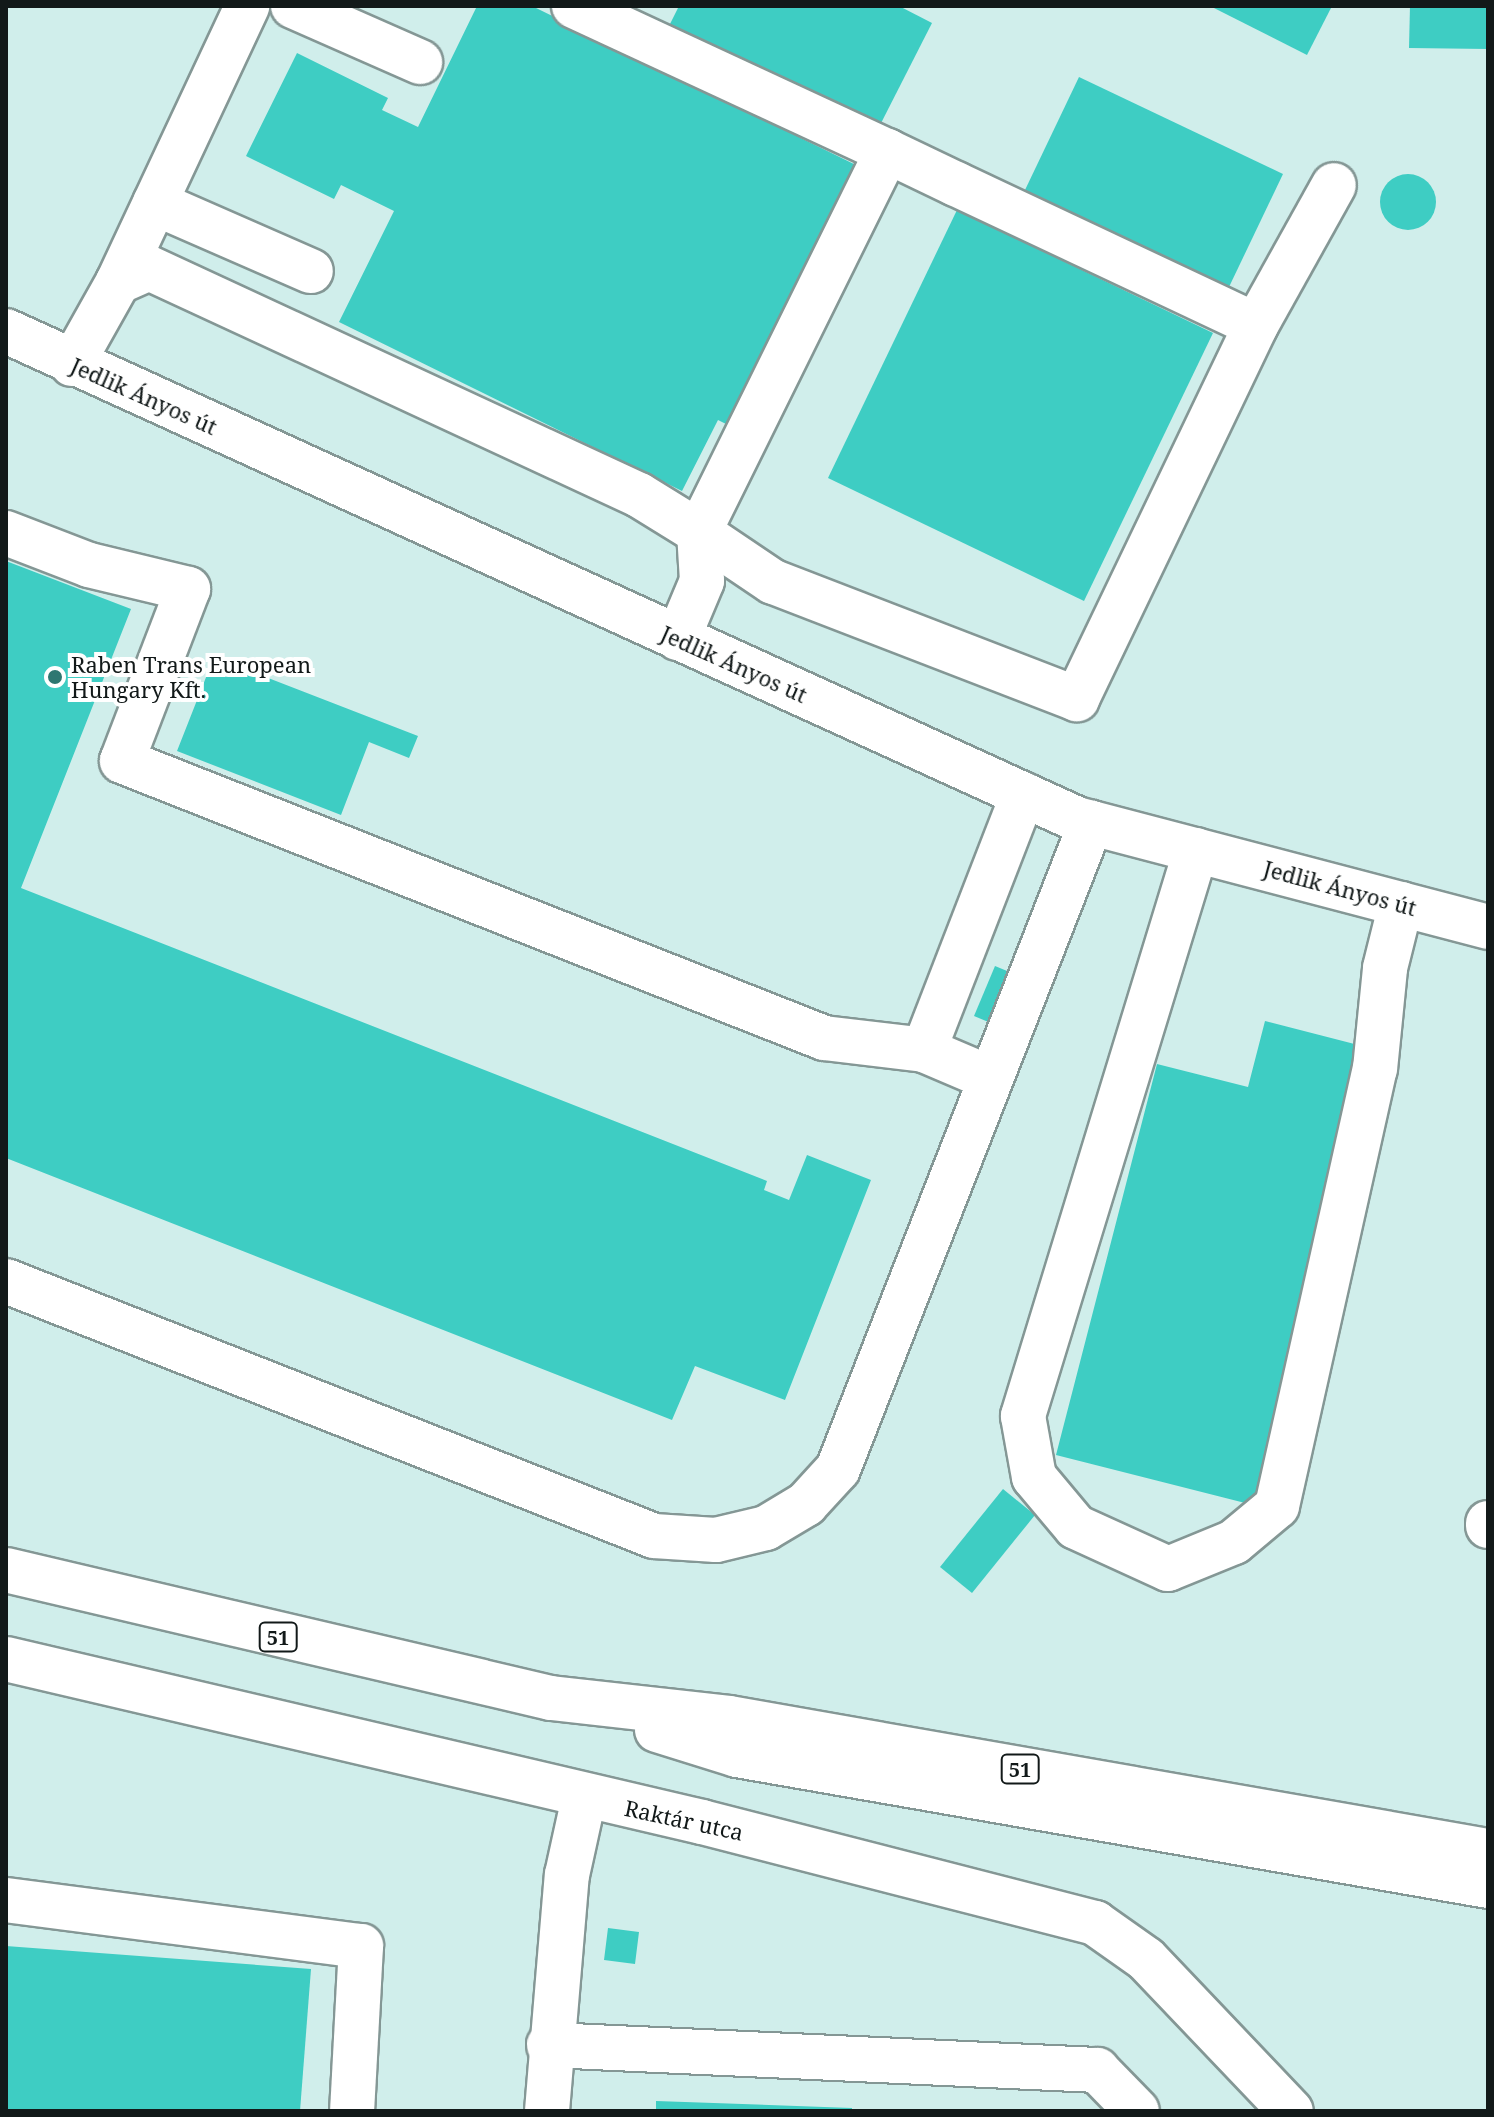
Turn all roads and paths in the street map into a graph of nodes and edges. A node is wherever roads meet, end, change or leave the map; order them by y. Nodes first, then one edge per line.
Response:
1 (247, 6) edge
2 (293, 6) edge
3 (574, 6) edge
4 (420, 62) dead end
5 (887, 151) junction
6 (1334, 185) dead end
7 (155, 203) junction
8 (311, 271) dead end
9 (118, 282) junction
10 (1256, 325) junction
11 (6, 331) edge
12 (72, 364) junction
13 (699, 532) junction
14 (6, 533) edge
15 (678, 638) junction
16 (1023, 795) junction
17 (1091, 823) junction
18 (1196, 850) junction
19 (1401, 904) junction
20 (1488, 927) edge
21 (924, 1050) junction
22 (990, 1078) junction
23 (6, 1281) edge
24 (6, 1570) edge
25 (6, 1659) edge
26 (551, 1698) junction
27 (584, 1798) junction
28 (1488, 1851) edge
29 (1488, 1886) edge
30 (6, 1900) edge
31 (549, 2045) junction
32 (352, 2111) edge
33 (547, 2111) edge
34 (1137, 2111) edge
35 (1291, 2111) edge

1 - 7 street
2 - 4 street
3 - 5 street
5 - 10 street
5 - 13 street
6 - 10 street
7 - 8 street
7 - 9 street
9 - 12 street
9 - 13 street
10 - 13 street
11 - 12 street, Jedlik Ányos út
12 - 15 street, Jedlik Ányos út
13 - 15 street
14 - 21 street
15 - 16 street, Jedlik Ányos út
16 - 17 street, Jedlik Ányos út
16 - 21 street
17 - 18 street, Jedlik Ányos út
17 - 22 street
18 - 19 street, Jedlik Ányos út
18 - 19 street
19 - 20 street, Jedlik Ányos út
21 - 22 street
22 - 23 street
24 - 26 street, 51
25 - 27 street, Raktár utca
26 - 28 street, 51
26 - 29 street, 51
27 - 31 street
27 - 35 street, Raktár utca
30 - 32 street
31 - 33 street
31 - 34 street

